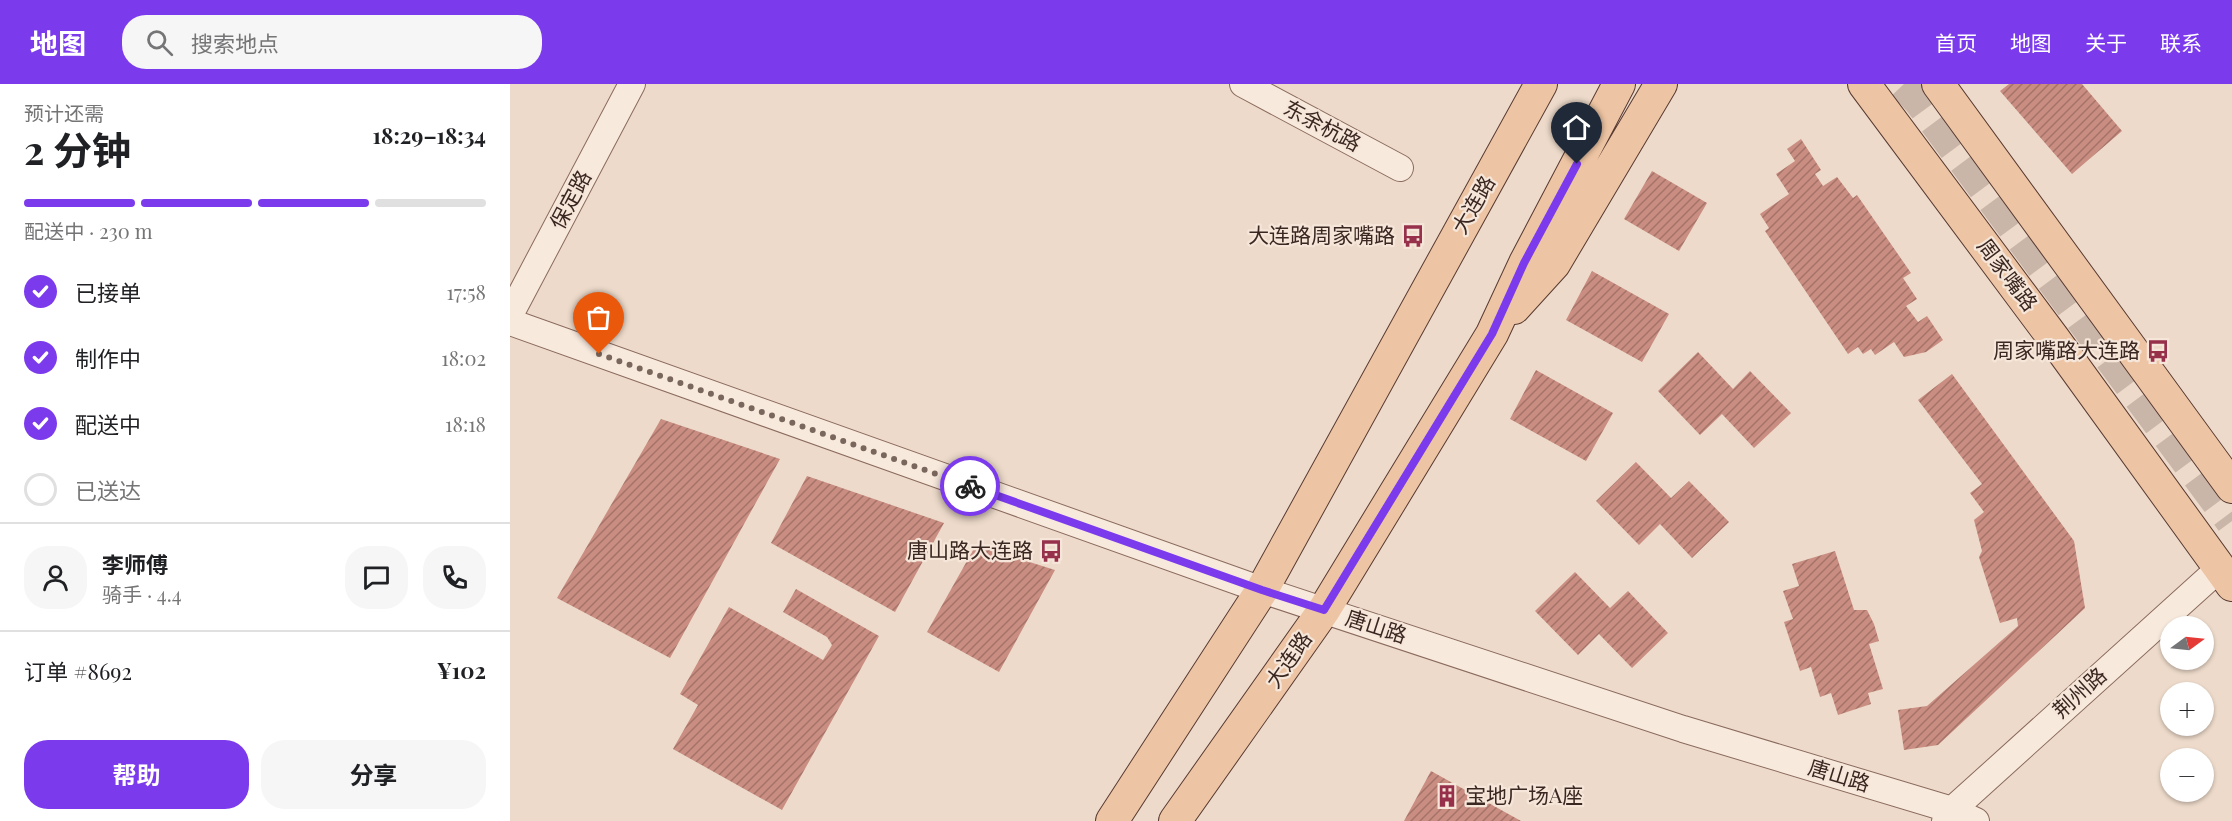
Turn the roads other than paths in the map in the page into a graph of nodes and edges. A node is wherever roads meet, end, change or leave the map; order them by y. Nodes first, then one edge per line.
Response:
1 (632, 84) edge
2 (1243, 84) edge
3 (1541, 84) edge
4 (1619, 84) edge
5 (1661, 84) edge
6 (1851, 84) edge
7 (1864, 84) edge
8 (1938, 84) edge
9 (1923, 162) junction
10 (1400, 168) dead end
11 (510, 315) edge
12 (510, 322) edge
13 (1492, 334) junction
14 (2232, 487) edge
15 (2226, 577) edge
16 (1262, 590) junction
17 (1324, 610) junction
18 (1948, 815) edge
19 (1112, 821) edge
20 (1175, 821) edge
21 (1976, 821) edge

1 - 11 street, 保定路
2 - 10 street, 东余杭路
3 - 16 main road, 大连路
4 - 13 main road, 大连路
5 - 13 main road
6 - 9 main road
7 - 9 main road, 周家嘴路
8 - 14 main road
9 - 15 main road, 周家嘴路
12 - 16 street, 唐山路
13 - 17 main road, 大连路
15 - 18 street, 荆州路
16 - 17 street, 唐山路
16 - 19 main road, 大连路
17 - 18 street, 唐山路
17 - 20 main road, 大连路
18 - 21 street, 唐山路

